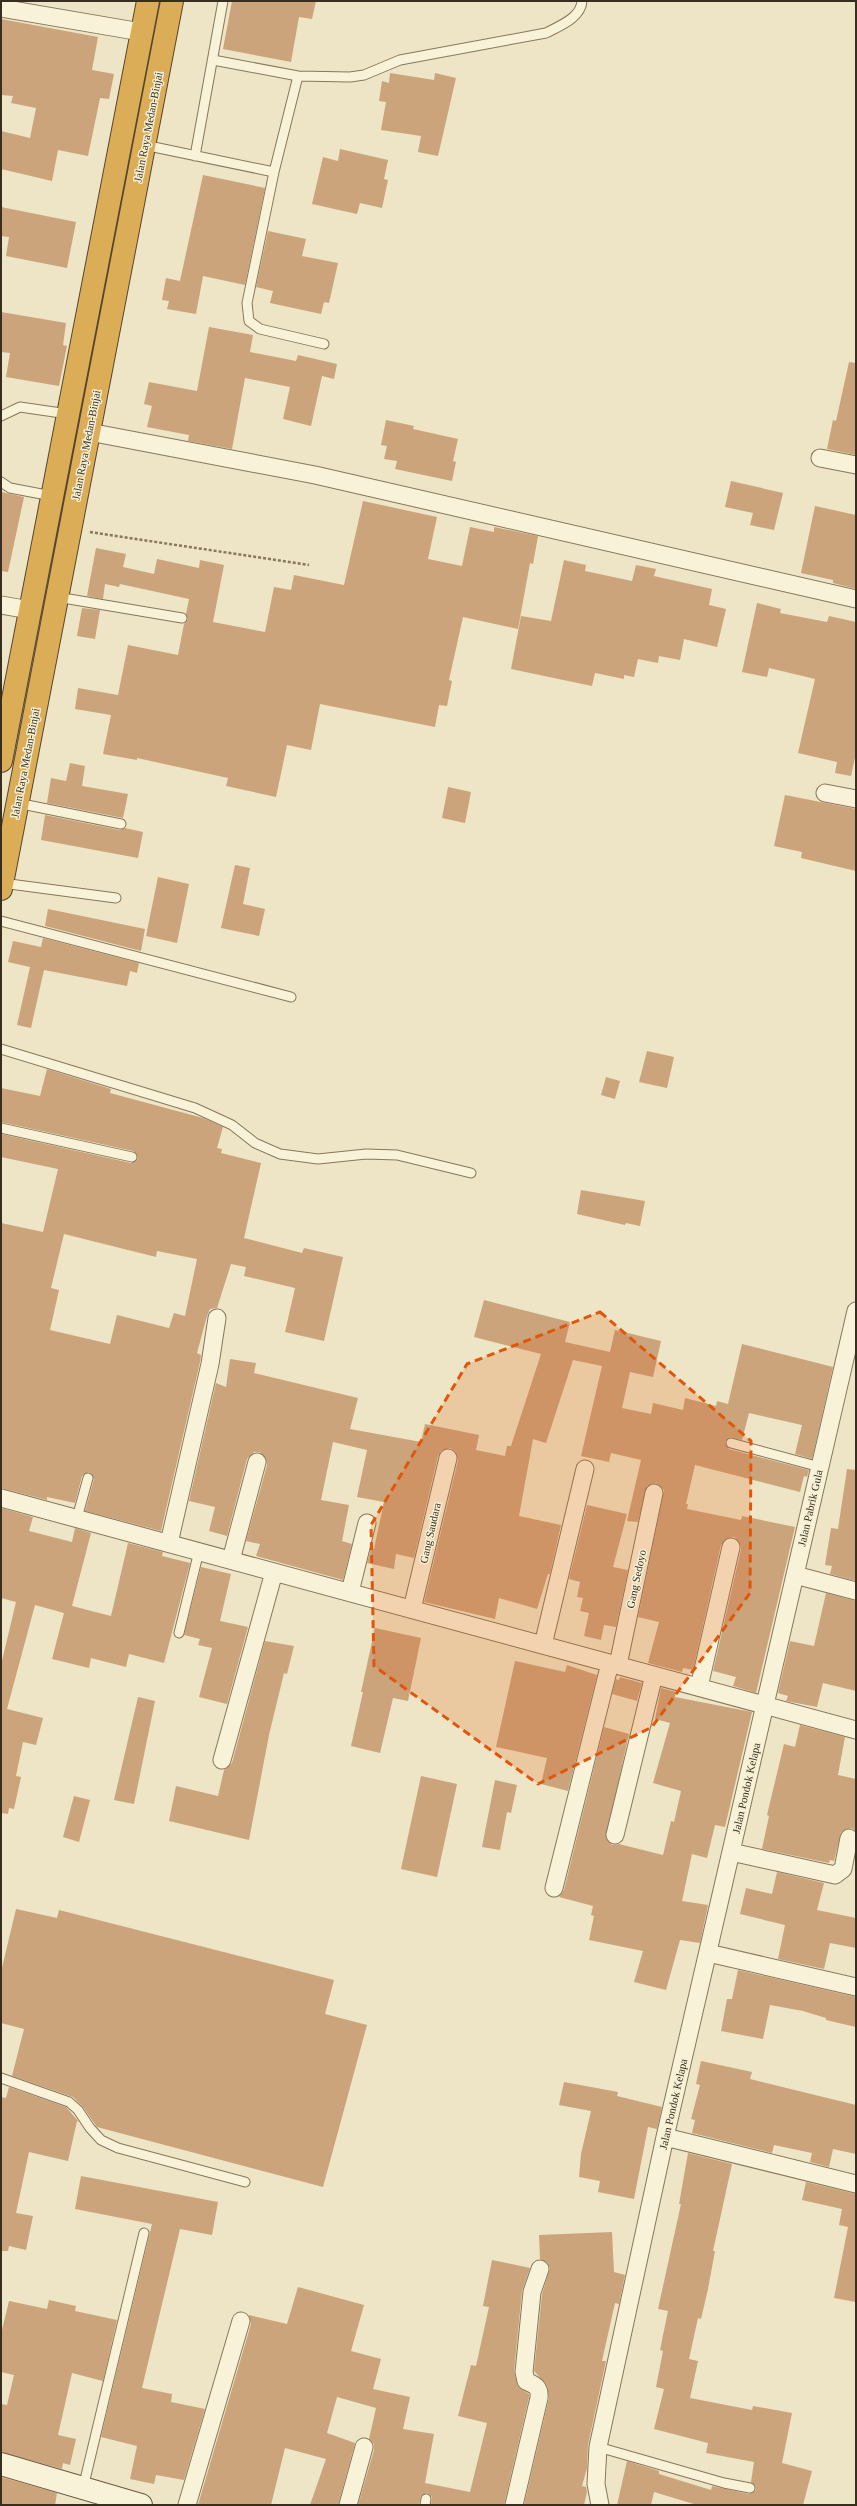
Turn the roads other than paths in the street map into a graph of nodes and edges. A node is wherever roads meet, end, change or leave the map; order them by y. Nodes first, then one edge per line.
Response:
1 (148, 1) edge
2 (172, 1) edge
3 (223, 1) edge
4 (582, 1) edge
5 (1, 8) edge
6 (141, 32) junction
7 (213, 60) junction
8 (298, 76) junction
9 (144, 145) junction
10 (195, 156) junction
11 (274, 172) junction
12 (90, 298) junction
13 (114, 303) junction
14 (324, 344) dead end
15 (68, 414) junction
16 (1, 416) edge
17 (89, 432) junction
18 (820, 458) dead end
19 (856, 465) edge
20 (1, 482) edge
21 (52, 496) junction
22 (57, 597) junction
23 (856, 599) edge
24 (1, 605) edge
25 (30, 610) junction
26 (182, 618) dead end
27 (1, 761) edge
28 (825, 792) dead end
29 (856, 800) edge
30 (17, 803) junction
31 (121, 824) dead end
32 (2, 886) edge
33 (116, 898) dead end
34 (1, 922) edge
35 (291, 996) dead end
36 (1, 1049) edge
37 (1, 1128) edge
38 (132, 1157) dead end
39 (471, 1173) dead end
40 (856, 1311) edge
41 (217, 1318) dead end
42 (851, 1352) edge
43 (731, 1443) dead end
44 (448, 1458) dead end
45 (257, 1462) dead end
46 (820, 1467) junction
47 (586, 1469) dead end
48 (88, 1478) dead end
49 (654, 1492) dead end
50 (1, 1498) edge
51 (77, 1518) junction
52 (367, 1523) dead end
53 (169, 1543) junction
54 (731, 1547) dead end
55 (199, 1551) junction
56 (231, 1560) junction
57 (274, 1572) junction
58 (795, 1575) junction
59 (856, 1591) edge
60 (350, 1592) junction
61 (412, 1609) junction
62 (179, 1633) dead end
63 (543, 1645) junction
64 (614, 1664) junction
65 (654, 1675) junction
66 (699, 1687) junction
67 (765, 1705) junction
68 (856, 1730) edge
69 (222, 1760) dead end
70 (614, 1835) dead end
71 (849, 1838) dead end
72 (731, 1852) junction
73 (554, 1888) dead end
74 (708, 1953) junction
75 (856, 1987) edge
76 (1, 2078) edge
77 (666, 2137) junction
78 (245, 2182) dead end
79 (856, 2184) edge
80 (144, 2233) dead end
81 (540, 2269) dead end
82 (241, 2321) dead end
83 (598, 2447) junction
84 (364, 2448) dead end
85 (1, 2464) edge
86 (750, 2488) dead end
87 (83, 2489) junction
88 (141, 2505) edge
89 (187, 2505) edge
90 (348, 2505) edge
91 (514, 2505) edge
92 (600, 2505) edge

1 - 6 highway
2 - 9 highway, Jalan Raya Medan-Binjai
3 - 7 lane
4 - 8 lane
5 - 6 street
6 - 12 highway
7 - 8 lane
7 - 10 lane
8 - 11 lane
9 - 10 lane
9 - 13 highway, Jalan Raya Medan-Binjai
10 - 11 lane
11 - 14 lane
12 - 13 highway
12 - 15 highway
13 - 17 highway, Jalan Raya Medan-Binjai
15 - 16 lane
15 - 21 highway
17 - 22 highway, Jalan Raya Medan-Binjai
17 - 23 street
18 - 19 street
20 - 21 lane
21 - 25 highway
22 - 26 lane
22 - 30 highway, Jalan Raya Medan-Binjai
24 - 25 street
25 - 27 highway
28 - 29 street
30 - 31 lane
30 - 32 highway, Jalan Raya Medan-Binjai
32 - 33 lane
34 - 35 lane
36 - 39 lane
37 - 38 lane
40 - 42 street, Jalan Pabrik Gula
41 - 53 street
42 - 46 street, Jalan Pabrik Gula
43 - 46 lane
44 - 61 street, Gang Saudara
45 - 56 street
46 - 58 street, Jalan Pabrik Gula
47 - 63 street
48 - 51 lane
49 - 64 street, Gang Sedoyo
50 - 51 street
51 - 53 street
52 - 60 street
53 - 55 street
54 - 66 street
55 - 56 street
55 - 62 lane
56 - 57 street
57 - 60 street
57 - 69 street
58 - 59 street
58 - 67 street, Jalan Pabrik Gula
60 - 61 street
61 - 63 street
63 - 64 street
64 - 65 street
64 - 73 street, Gang Sedoyo
65 - 66 street
65 - 70 street
66 - 67 street
67 - 68 street
67 - 72 street, Jalan Pondok Kelapa
71 - 72 street
72 - 74 street, Jalan Pondok Kelapa
74 - 75 street
74 - 77 street, Jalan Pondok Kelapa
76 - 78 lane
77 - 79 street
77 - 83 street, Jalan Pondok Kelapa
80 - 87 lane
81 - 91 street
82 - 89 street
83 - 86 lane
83 - 92 street, Jalan Pondok Kelapa
84 - 90 street
85 - 87 street
87 - 88 street

